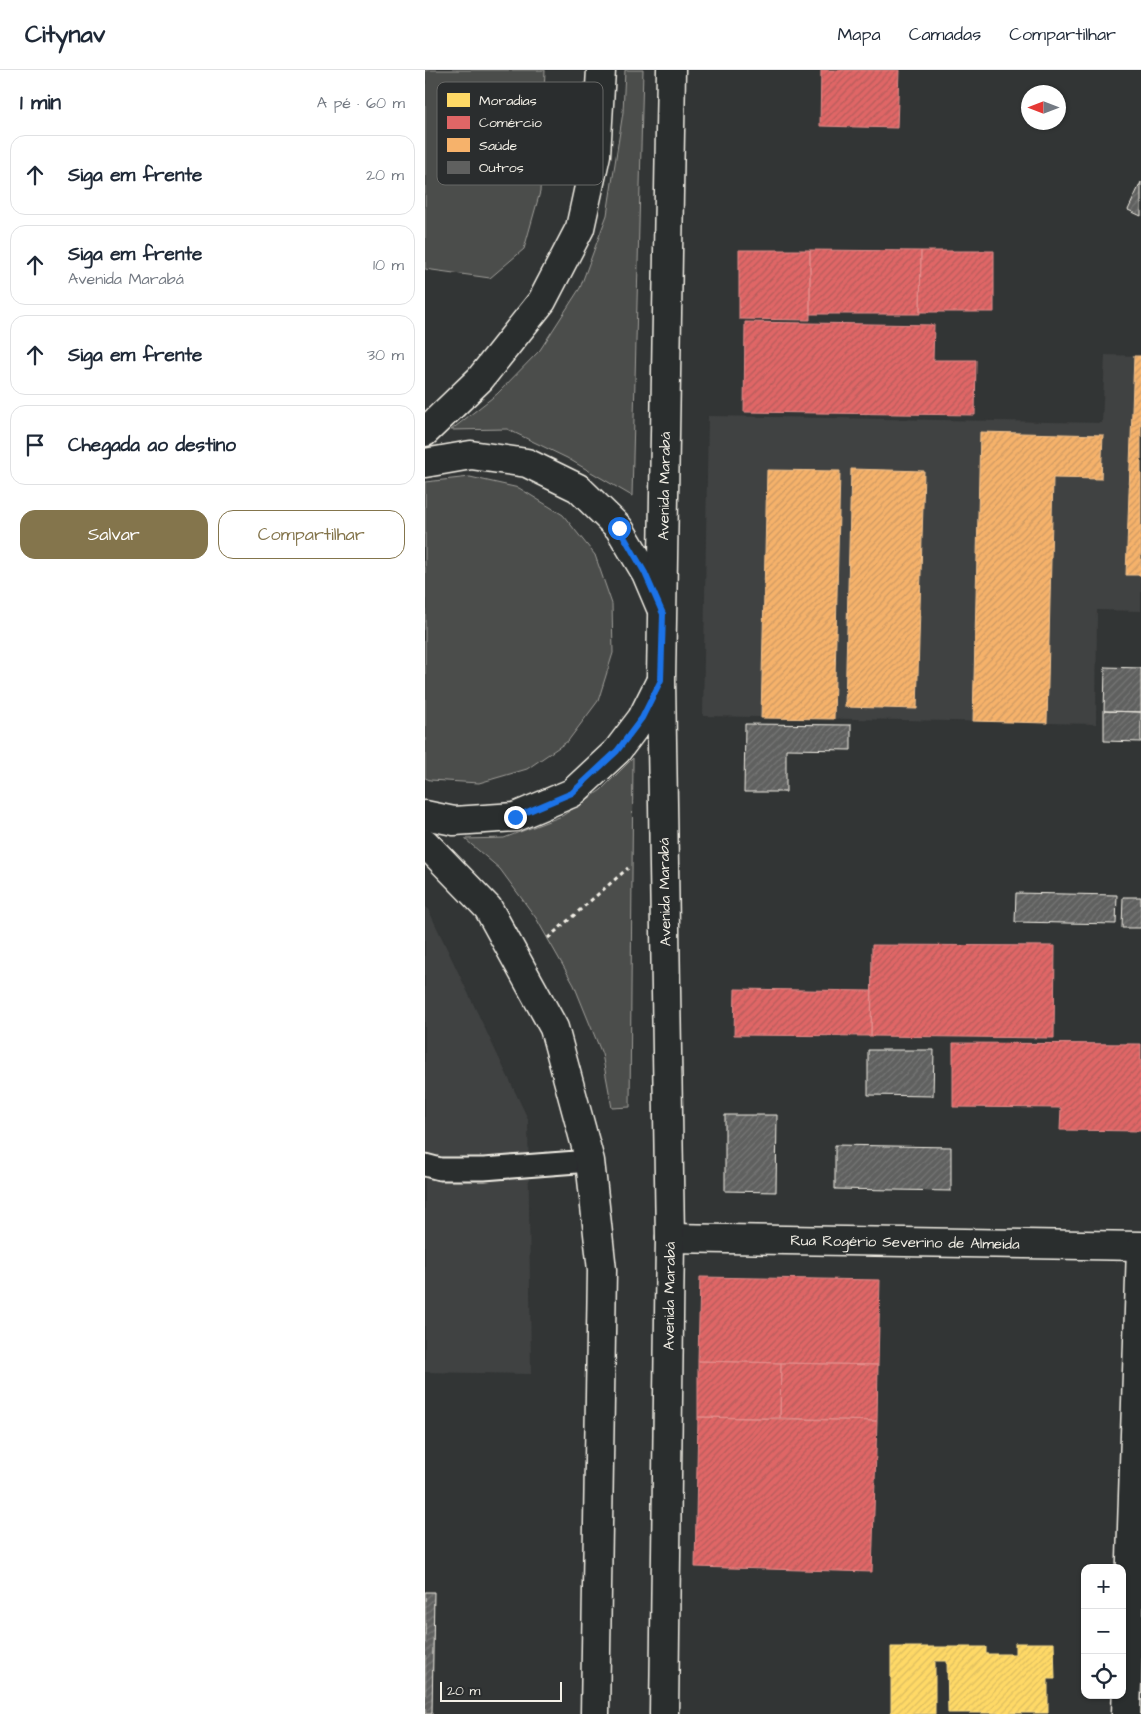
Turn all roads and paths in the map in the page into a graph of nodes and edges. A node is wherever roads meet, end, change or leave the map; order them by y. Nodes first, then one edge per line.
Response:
1 (671, 70) edge
2 (589, 185) edge
3 (425, 432) edge
4 (425, 463) edge
5 (663, 614) junction
6 (661, 680) junction
7 (425, 815) edge
8 (425, 843) edge
9 (632, 864) dead end
10 (548, 938) dead end
11 (590, 1161) junction
12 (425, 1165) edge
13 (670, 1238) junction
14 (1141, 1247) edge
15 (595, 1714) edge
16 (663, 1714) edge
17 (1126, 1714) edge

1 - 5 main road, Avenida Marabá
2 - 3 main road
4 - 5 main road
5 - 6 main road, Avenida Marabá
6 - 7 main road
6 - 13 main road, Avenida Marabá
8 - 11 main road
9 - 10 path
11 - 12 lane
11 - 15 main road
13 - 14 main road, Rua Rogério Severino de Almeida
13 - 16 main road, Avenida Marabá
14 - 17 main road

